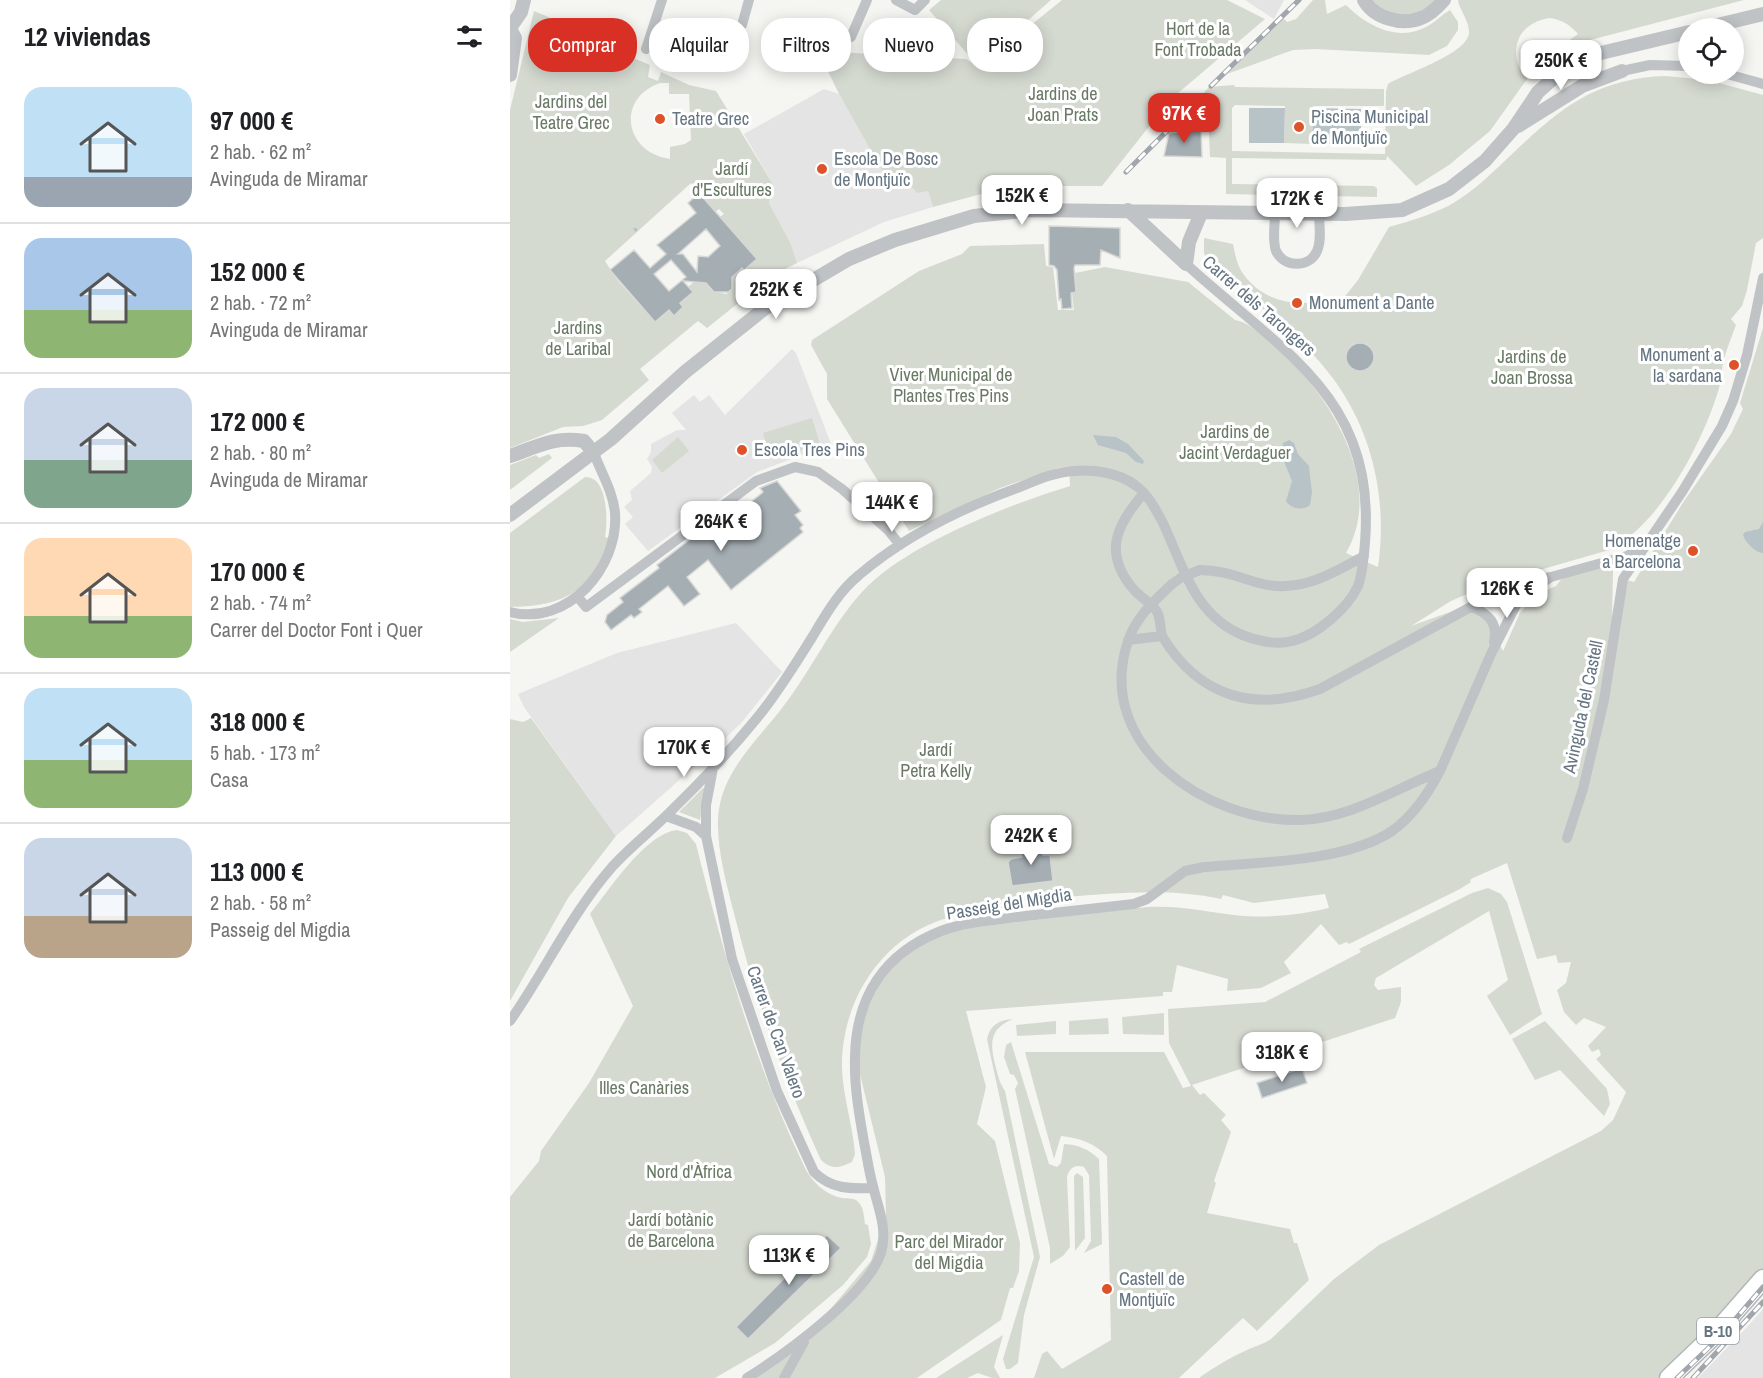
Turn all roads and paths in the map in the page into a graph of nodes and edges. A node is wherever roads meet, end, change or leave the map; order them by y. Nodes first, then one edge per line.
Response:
1 (524, 0) edge
2 (662, 0) edge
3 (749, 0) edge
4 (867, 0) edge
5 (896, 0) edge
6 (925, 0) edge
7 (1364, 0) edge
8 (1444, 0) edge
9 (1763, 14) edge
10 (744, 18) edge
11 (1744, 19) edge
12 (510, 28) edge
13 (1678, 35) edge
14 (851, 37) dead end
15 (646, 49) dead end
16 (1609, 51) junction
17 (1678, 66) edge
18 (1622, 71) junction
19 (510, 75) edge
20 (1744, 79) edge
21 (1763, 84) edge
22 (1514, 128) junction
23 (1128, 210) junction
24 (1200, 213) junction
25 (1275, 214) junction
26 (1319, 214) junction
27 (1186, 264) junction
28 (1763, 278) edge
29 (594, 453) junction
30 (510, 456) edge
31 (1144, 493) junction
32 (510, 515) edge
33 (1649, 542) junction
34 (900, 545) junction
35 (1364, 556) junction
36 (1610, 561) junction
37 (1551, 577) junction
38 (1623, 579) junction
39 (577, 596) junction
40 (1149, 605) junction
41 (1472, 607) junction
42 (510, 612) edge
43 (1162, 636) junction
44 (1128, 640) junction
45 (1491, 654) junction
46 (713, 767) junction
47 (1440, 771) junction
48 (666, 816) junction
49 (706, 836) junction
50 (1567, 838) dead end
51 (510, 1021) edge
52 (873, 1188) junction
53 (1763, 1279) edge
54 (1763, 1297) edge
55 (806, 1338) junction
56 (765, 1366) junction
57 (747, 1378) edge
58 (769, 1378) edge
59 (784, 1378) edge
60 (1669, 1378) edge
61 (1686, 1378) edge

1 - 12 street
2 - 15 street
3 - 10 street
4 - 14 street
5 - 6 street
7 - 8 street
9 - 11 street
12 - 19 street
13 - 16 street
16 - 18 street
16 - 22 street
17 - 18 street
18 - 22 street
20 - 21 street
22 - 26 street
23 - 24 street
23 - 27 street
23 - 29 street
24 - 25 street
24 - 27 street
25 - 26 street
25 - 26 street
27 - 35 street, Carrer dels Tarongers
28 - 33 street, Avinguda del Castell
29 - 30 street
29 - 32 street
29 - 39 street
31 - 34 street
31 - 35 street, Carrer dels Tarongers
31 - 40 street
33 - 36 street
33 - 38 street, Avinguda del Castell
34 - 39 street
34 - 46 street
35 - 40 street, bridge
36 - 37 street
36 - 38 street
37 - 41 street
37 - 45 street
38 - 50 street, Avinguda del Castell
39 - 42 street
40 - 43 street
40 - 44 street
41 - 43 street
41 - 45 street
43 - 44 street
44 - 47 street
45 - 47 street
46 - 48 street
46 - 49 street, Carrer de Can Valero
47 - 52 street, Passeig del Migdia
48 - 49 street
48 - 51 street
49 - 52 street, Carrer de Can Valero
52 - 55 street, Passeig del Migdia
53 - 60 highway, B-10
54 - 61 highway, B-10
55 - 56 street, Passeig del Migdia
55 - 59 street
56 - 57 street, Passeig del Migdia
56 - 58 street

